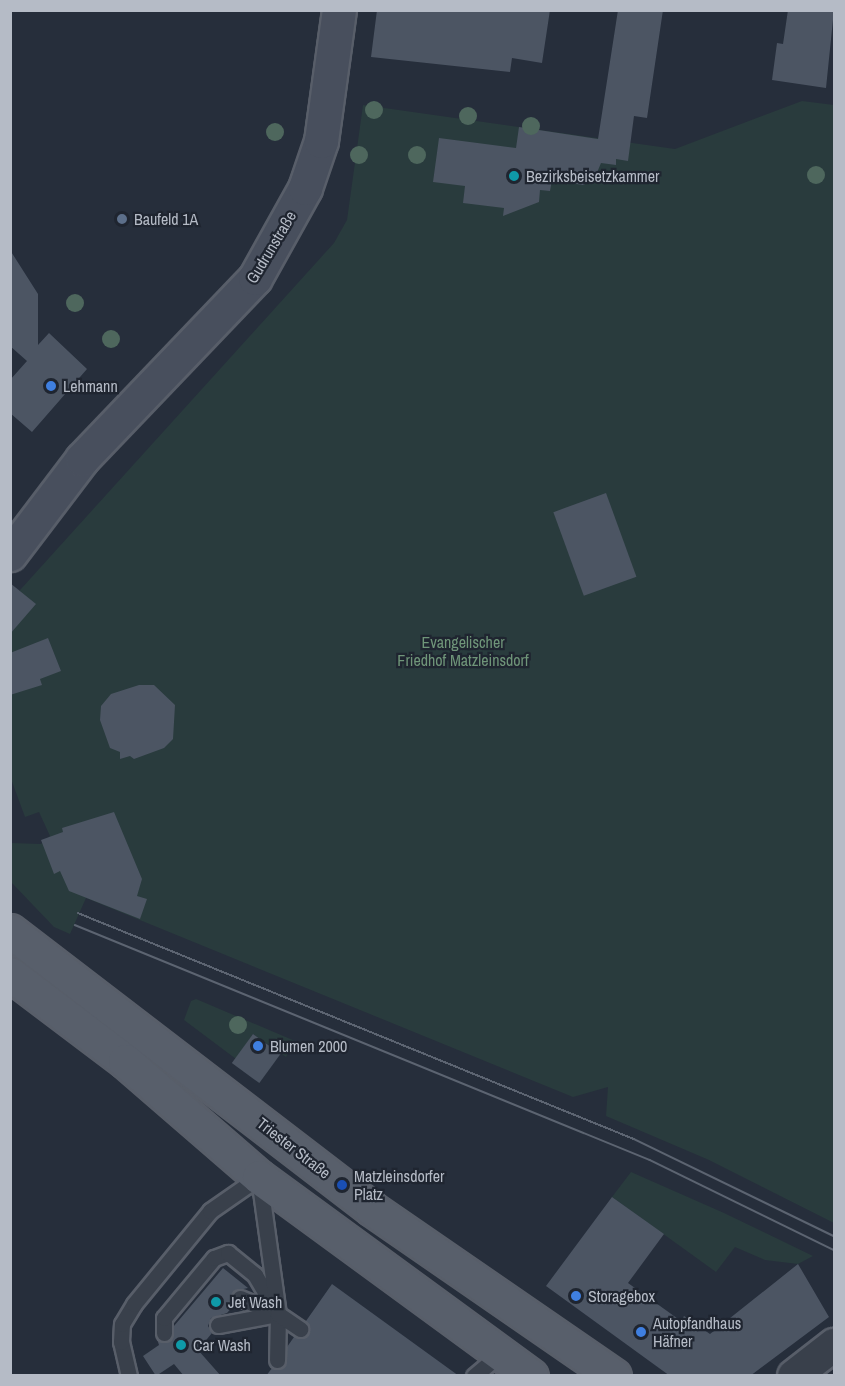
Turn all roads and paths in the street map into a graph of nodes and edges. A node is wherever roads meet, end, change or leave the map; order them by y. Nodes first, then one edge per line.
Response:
1 (339, 10) edge
2 (82, 459) junction
3 (10, 519) edge
4 (10, 554) edge
5 (10, 932) edge
6 (10, 944) edge
7 (10, 974) edge
8 (84, 985) junction
9 (259, 1177) junction
10 (240, 1298) dead end
11 (279, 1314) junction
12 (223, 1319) dead end
13 (300, 1329) dead end
14 (164, 1333) dead end
15 (834, 1345) edge
16 (500, 1354) junction
17 (277, 1360) dead end
18 (129, 1376) edge
19 (474, 1376) edge
20 (531, 1376) edge
21 (614, 1376) edge
22 (794, 1376) edge

1 - 2 main road, Gudrunstraße
2 - 3 main road, Gudrunstraße
2 - 4 main road, Gudrunstraße
5 - 8 main road, Triester Straße
6 - 8 main road
7 - 9 main road
8 - 21 main road, Triester Straße
9 - 11 lane
9 - 16 main road
9 - 18 lane
10 - 11 lane
11 - 12 lane
11 - 13 lane
11 - 14 lane
11 - 17 lane
15 - 22 street
16 - 19 lane
16 - 20 main road

